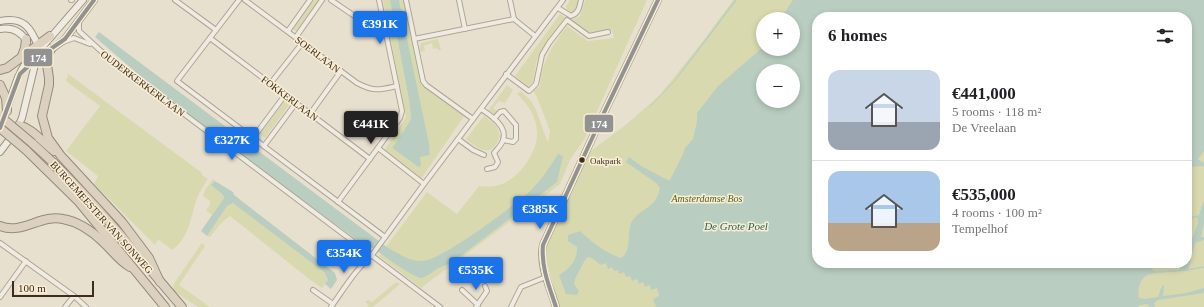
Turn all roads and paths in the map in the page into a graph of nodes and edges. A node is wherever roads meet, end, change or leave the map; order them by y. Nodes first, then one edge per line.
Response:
1 (83, 0) edge
2 (94, 0) edge
3 (175, 0) edge
4 (239, 0) edge
5 (245, 0) edge
6 (310, 0) edge
7 (322, 0) edge
8 (331, 0) edge
9 (380, 0) edge
10 (406, 0) edge
11 (459, 0) edge
12 (510, 0) edge
13 (563, 0) edge
14 (581, 0) edge
15 (658, 0) edge
16 (558, 8) junction
17 (383, 16) junction
18 (514, 18) junction
19 (79, 20) junction
20 (0, 21) edge
21 (0, 29) edge
22 (465, 29) junction
23 (216, 30) junction
24 (288, 31) junction
25 (608, 32) dead end
26 (50, 36) joint
27 (535, 36) junction
28 (296, 37) junction
29 (210, 38) junction
30 (26, 39) junction
31 (414, 39) junction
32 (61, 42) junction
33 (303, 42) junction
34 (92, 45) junction
35 (36, 48) junction
36 (51, 49) junction
37 (21, 58) junction
38 (47, 65) junction
39 (0, 70) edge
40 (341, 71) junction
41 (20, 74) junction
42 (506, 74) junction
43 (270, 84) junction
44 (0, 85) edge
45 (397, 86) junction
46 (285, 95) junction
47 (296, 103) junction
48 (481, 109) junction
49 (3, 113) edge
50 (310, 114) junction
51 (473, 119) junction
52 (494, 119) junction
53 (19, 124) junction
54 (0, 128) edge
55 (253, 138) junction
56 (458, 139) junction
57 (503, 140) junction
58 (264, 146) junction
59 (378, 148) junction
60 (0, 152) edge
61 (484, 155) dead end
62 (60, 156) junction
63 (370, 159) junction
64 (487, 169) dead end
65 (424, 184) junction
66 (338, 202) junction
67 (0, 226) edge
68 (384, 238) junction
69 (0, 243) edge
70 (372, 255) junction
71 (26, 261) junction
72 (135, 269) junction
73 (546, 277) junction
74 (160, 282) junction
75 (485, 286) dead end
76 (313, 290) dead end
77 (462, 290) dead end
78 (74, 296) junction
79 (0, 297) edge
80 (332, 306) edge
81 (436, 306) edge
82 (477, 306) edge
83 (65, 307) edge
84 (86, 307) edge
85 (165, 307) edge
86 (182, 307) edge
87 (511, 307) edge
88 (556, 307) edge

1 - 26 main road
2 - 19 main road
3 - 23 street
4 - 23 street
5 - 24 street, SOERLAAN
6 - 24 street
7 - 28 street
8 - 17 street
9 - 17 street
10 - 31 street
11 - 22 street
12 - 18 street
13 - 16 street
14 - 16 street
15 - 73 main road
16 - 27 street
17 - 45 street
18 - 22 street
18 - 27 street
19 - 32 main road
19 - 34 street, OUDERKERKERLAAN
20 - 35 main road
21 - 30 main road
22 - 31 street
23 - 29 street
24 - 28 street, SOERLAAN
25 - 42 street
26 - 35 highway
27 - 42 street
28 - 33 street, SOERLAAN
29 - 43 street, FOKKERLAAN
29 - 55 street
30 - 35 main road
30 - 37 highway
31 - 51 street
32 - 34 street, OUDERKERKERLAAN
32 - 36 main road
33 - 40 street, SOERLAAN
33 - 43 street
34 - 70 street, OUDERKERKERLAAN
35 - 36 main road
35 - 37 highway
35 - 38 highway
35 - 41 main road
35 - 41 main road
35 - 53 main road
36 - 38 highway
37 - 39 highway
38 - 62 highway
40 - 45 street, SOERLAAN
40 - 50 street
41 - 49 main road
42 - 48 street
43 - 46 street, FOKKERLAAN
44 - 49 highway
45 - 59 street
46 - 47 street, FOKKERLAAN
46 - 55 street
47 - 50 street, FOKKERLAAN
47 - 58 street
48 - 51 street
48 - 52 street
49 - 54 main road
49 - 74 highway, BURGEMEESTER VAN SONWEG, bridge
50 - 63 street, FOKKERLAAN
51 - 56 street
52 - 57 street
52 - 57 street
53 - 60 main road
53 - 62 highway
54 - 72 highway, BURGEMEESTER VAN SONWEG, bridge
55 - 58 street
56 - 61 street
56 - 65 street
57 - 64 street
58 - 66 street
59 - 63 street
59 - 65 street
62 - 74 highway
63 - 66 street
65 - 68 street
66 - 68 street
67 - 72 highway
68 - 70 street
69 - 71 street
70 - 80 street
70 - 81 street, OUDERKERKERLAAN
71 - 78 street
71 - 79 street
72 - 85 highway, BURGEMEESTER VAN SONWEG
73 - 87 street
73 - 88 main road
74 - 86 highway, BURGEMEESTER VAN SONWEG
75 - 82 street
76 - 80 street
77 - 82 street
78 - 83 street
78 - 84 street

